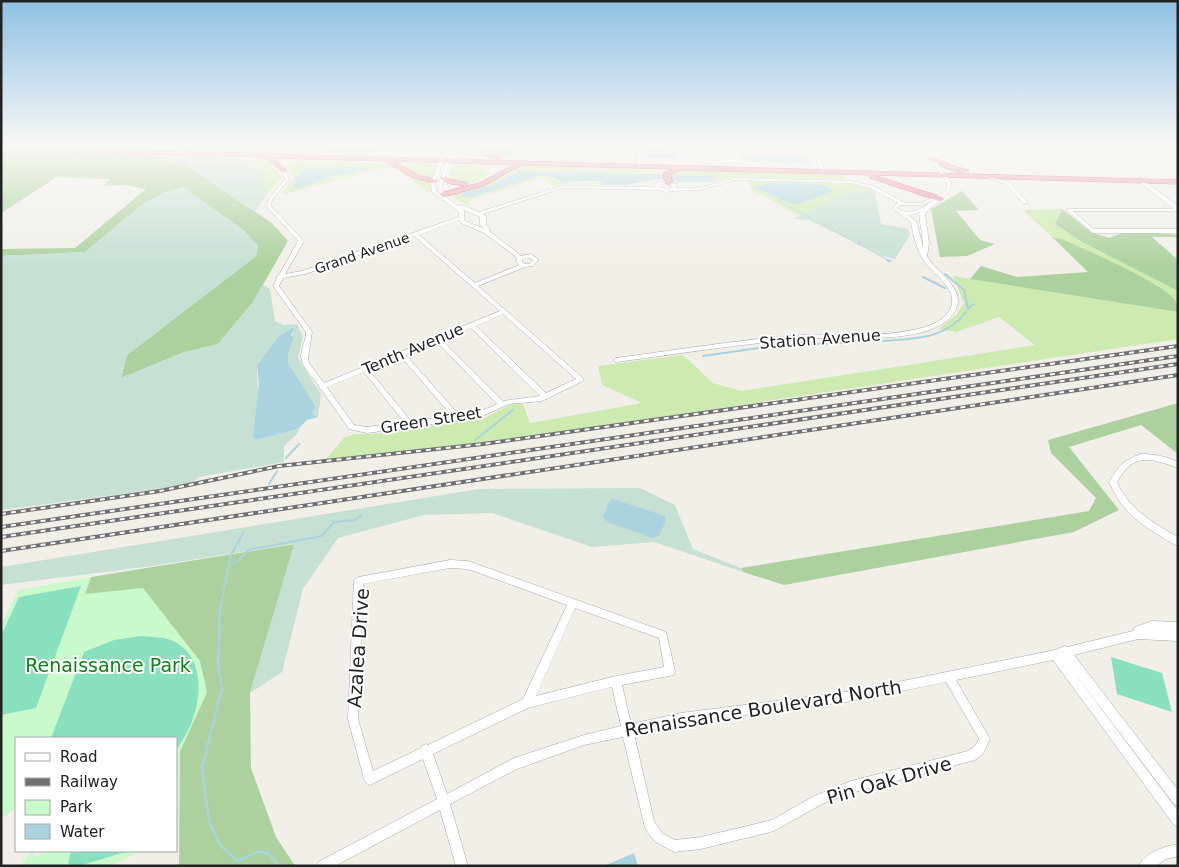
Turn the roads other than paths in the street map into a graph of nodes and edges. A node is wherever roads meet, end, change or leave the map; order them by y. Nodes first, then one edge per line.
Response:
1 (282, 185) edge
2 (434, 185) edge
3 (441, 185) edge
4 (473, 185) edge
5 (647, 185) edge
6 (687, 185) edge
7 (711, 185) edge
8 (868, 185) edge
9 (894, 185) edge
10 (950, 185) edge
11 (1010, 185) edge
12 (1147, 185) edge
13 (880, 192) junction
14 (444, 195) junction
15 (933, 201) junction
16 (1026, 203) dead end
17 (906, 204) junction
18 (896, 205) junction
19 (500, 208) junction
20 (1178, 209) edge
21 (915, 212) junction
22 (478, 213) junction
23 (901, 213) junction
24 (484, 220) junction
25 (464, 221) junction
26 (924, 231) junction
27 (1178, 231) edge
28 (416, 235) junction
29 (527, 256) junction
30 (924, 256) junction
31 (519, 259) junction
32 (524, 265) junction
33 (280, 277) junction
34 (474, 286) junction
35 (504, 312) junction
36 (471, 325) junction
37 (438, 339) junction
38 (402, 354) junction
39 (616, 360) dead end
40 (365, 369) junction
41 (322, 387) junction
42 (545, 396) junction
43 (502, 404) junction
44 (458, 418) junction
45 (409, 424) junction
46 (1178, 465) edge
47 (1178, 542) edge
48 (573, 602) junction
49 (1178, 628) edge
50 (1138, 634) junction
51 (1178, 636) edge
52 (1060, 653) junction
53 (949, 677) junction
54 (616, 681) junction
55 (527, 703) junction
56 (628, 728) junction
57 (426, 750) junction
58 (1178, 800) edge
59 (444, 803) junction
60 (1178, 821) edge
61 (1178, 850) edge
62 (322, 866) edge
63 (462, 866) edge
64 (1145, 866) edge

1 - 33 street
2 - 25 street
3 - 14 street
4 - 14 highway
5 - 19 street
6 - 7 street
8 - 13 street
9 - 15 highway
10 - 15 street
11 - 16 street
12 - 20 street
13 - 17 street
13 - 18 street
14 - 22 street
15 - 17 street
15 - 21 street
15 - 26 street
17 - 18 street
17 - 21 street
18 - 23 street, Station Avenue
19 - 22 street
19 - 24 street
20 - 27 street
21 - 23 street
21 - 26 street
22 - 24 street
22 - 25 street
23 - 30 street, Station Avenue
24 - 25 street
24 - 29 street
25 - 28 street, Grand Avenue
25 - 31 street
26 - 30 street
28 - 33 street, Grand Avenue
28 - 34 street
29 - 31 street
29 - 32 street
30 - 39 street, Station Avenue
31 - 32 street
32 - 34 street
33 - 41 street
34 - 35 street
35 - 36 street, Tenth Avenue
35 - 42 street, Green Street
36 - 37 street, Tenth Avenue
36 - 42 street
37 - 38 street, Tenth Avenue
37 - 43 street
38 - 40 street, Tenth Avenue
38 - 44 street
40 - 41 street, Tenth Avenue
40 - 45 street
41 - 45 street, Green Street
42 - 43 street, Green Street
43 - 44 street, Green Street
44 - 45 street, Green Street
46 - 47 street
48 - 54 street, Azalea Drive
48 - 55 street
48 - 57 street, Azalea Drive
49 - 50 street, Renaissance Boulevard North
50 - 51 street, Renaissance Boulevard North
50 - 52 street, Renaissance Boulevard North
52 - 53 street, Renaissance Boulevard North
52 - 58 street
52 - 60 street
53 - 56 street, Renaissance Boulevard North
53 - 56 street, Pin Oak Drive
54 - 55 street, Azalea Drive
54 - 56 street
55 - 57 street, Azalea Drive
56 - 59 street, Renaissance Boulevard North
57 - 59 street
59 - 62 street, Renaissance Boulevard North
59 - 63 street
61 - 64 street

